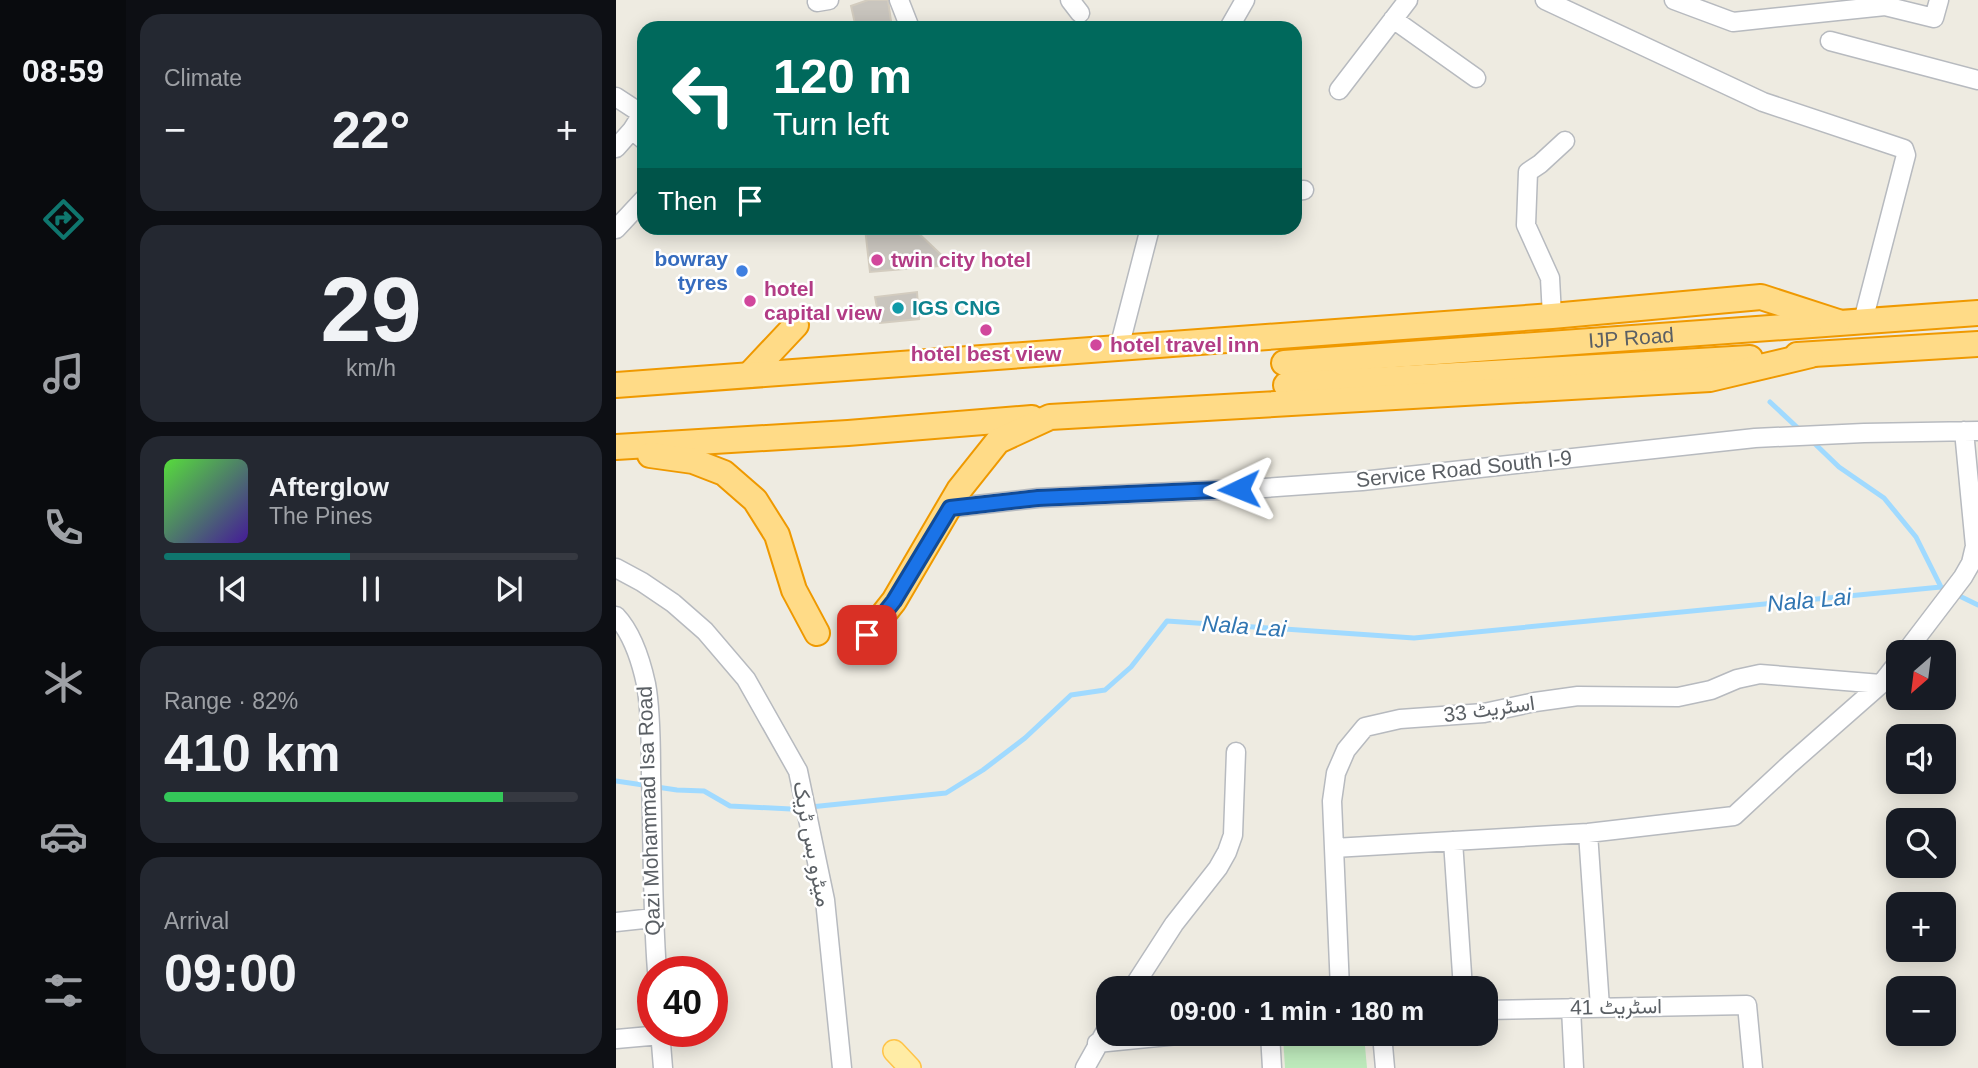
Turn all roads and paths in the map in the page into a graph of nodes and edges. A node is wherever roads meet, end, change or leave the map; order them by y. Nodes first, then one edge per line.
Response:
1 (899, 0) edge
2 (1245, 0) edge
3 (1408, 0) edge
4 (1674, 0) edge
5 (1940, 0) edge
6 (1554, 2) edge
7 (1393, 19) junction
8 (908, 21) edge
9 (1233, 21) edge
10 (1830, 41) dead end
11 (1476, 78) dead end
12 (1978, 80) edge
13 (1339, 90) dead end
14 (616, 97) edge
15 (637, 111) edge
16 (637, 136) edge
17 (1565, 141) dead end
18 (616, 148) edge
19 (637, 207) edge
20 (616, 229) edge
21 (1148, 235) edge
22 (1978, 313) edge
23 (1552, 316) junction
24 (1863, 321) junction
25 (1838, 322) junction
26 (796, 325) dead end
27 (1978, 344) edge
28 (1119, 348) junction
29 (1811, 355) junction
30 (750, 375) junction
31 (616, 385) edge
32 (1050, 417) junction
33 (1971, 431) edge
34 (616, 449) edge
35 (950, 508) junction
36 (616, 568) edge
37 (616, 616) edge
38 (817, 633) dead end
39 (867, 635) dead end
40 (1915, 640) edge
41 (1886, 678) edge
42 (1881, 684) junction
43 (1236, 752) dead end
44 (1588, 833) junction
45 (1452, 841) junction
46 (1334, 848) junction
47 (653, 918) junction
48 (616, 922) edge
49 (656, 956) edge
50 (1140, 976) edge
51 (1339, 976) edge
52 (1462, 976) edge
53 (1600, 1007) junction
54 (1570, 1008) junction
55 (1498, 1010) edge
56 (637, 1036) edge
57 (616, 1039) edge
58 (1099, 1046) edge
59 (1103, 1046) edge
60 (1271, 1046) edge
61 (1383, 1046) edge
62 (662, 1047) edge
63 (894, 1051) dead end
64 (663, 1068) edge
65 (842, 1068) edge
66 (910, 1068) edge
67 (1085, 1068) edge
68 (1099, 1068) edge
69 (1272, 1068) edge
70 (1385, 1068) edge
71 (1574, 1068) edge
72 (1753, 1068) edge

1 - 8 street
2 - 9 street
3 - 7 street
4 - 5 street
6 - 24 street
7 - 11 street
7 - 13 street
10 - 12 street
14 - 15 street
16 - 18 street
17 - 23 street
19 - 20 street
21 - 28 street
22 - 24 highway, IJP Road
23 - 25 highway
23 - 28 highway
24 - 25 highway, IJP Road
25 - 29 highway, IJP Road
26 - 30 highway
27 - 29 highway, IJP Road
28 - 30 highway
29 - 32 highway
30 - 31 highway
32 - 34 highway
32 - 35 highway
33 - 35 street, Service Road South I-9
33 - 40 street
34 - 38 highway
35 - 39 highway
36 - 65 street, میٹرو بس ٹریک
37 - 47 street, Qazi Mohammad Isa Road
41 - 42 street
42 - 44 street
42 - 46 street, اسٹریٹ 33
43 - 50 street
44 - 45 street
44 - 53 street
45 - 46 street
45 - 52 street
46 - 51 street, اسٹریٹ 33
47 - 48 street
47 - 49 street, Qazi Mohammad Isa Road
53 - 54 street, اسٹریٹ 41
53 - 72 street, اسٹریٹ 41
54 - 55 street, اسٹریٹ 41
54 - 71 street
56 - 57 street
58 - 67 street
59 - 68 street
60 - 69 street
61 - 70 street
62 - 64 street
63 - 66 main road

